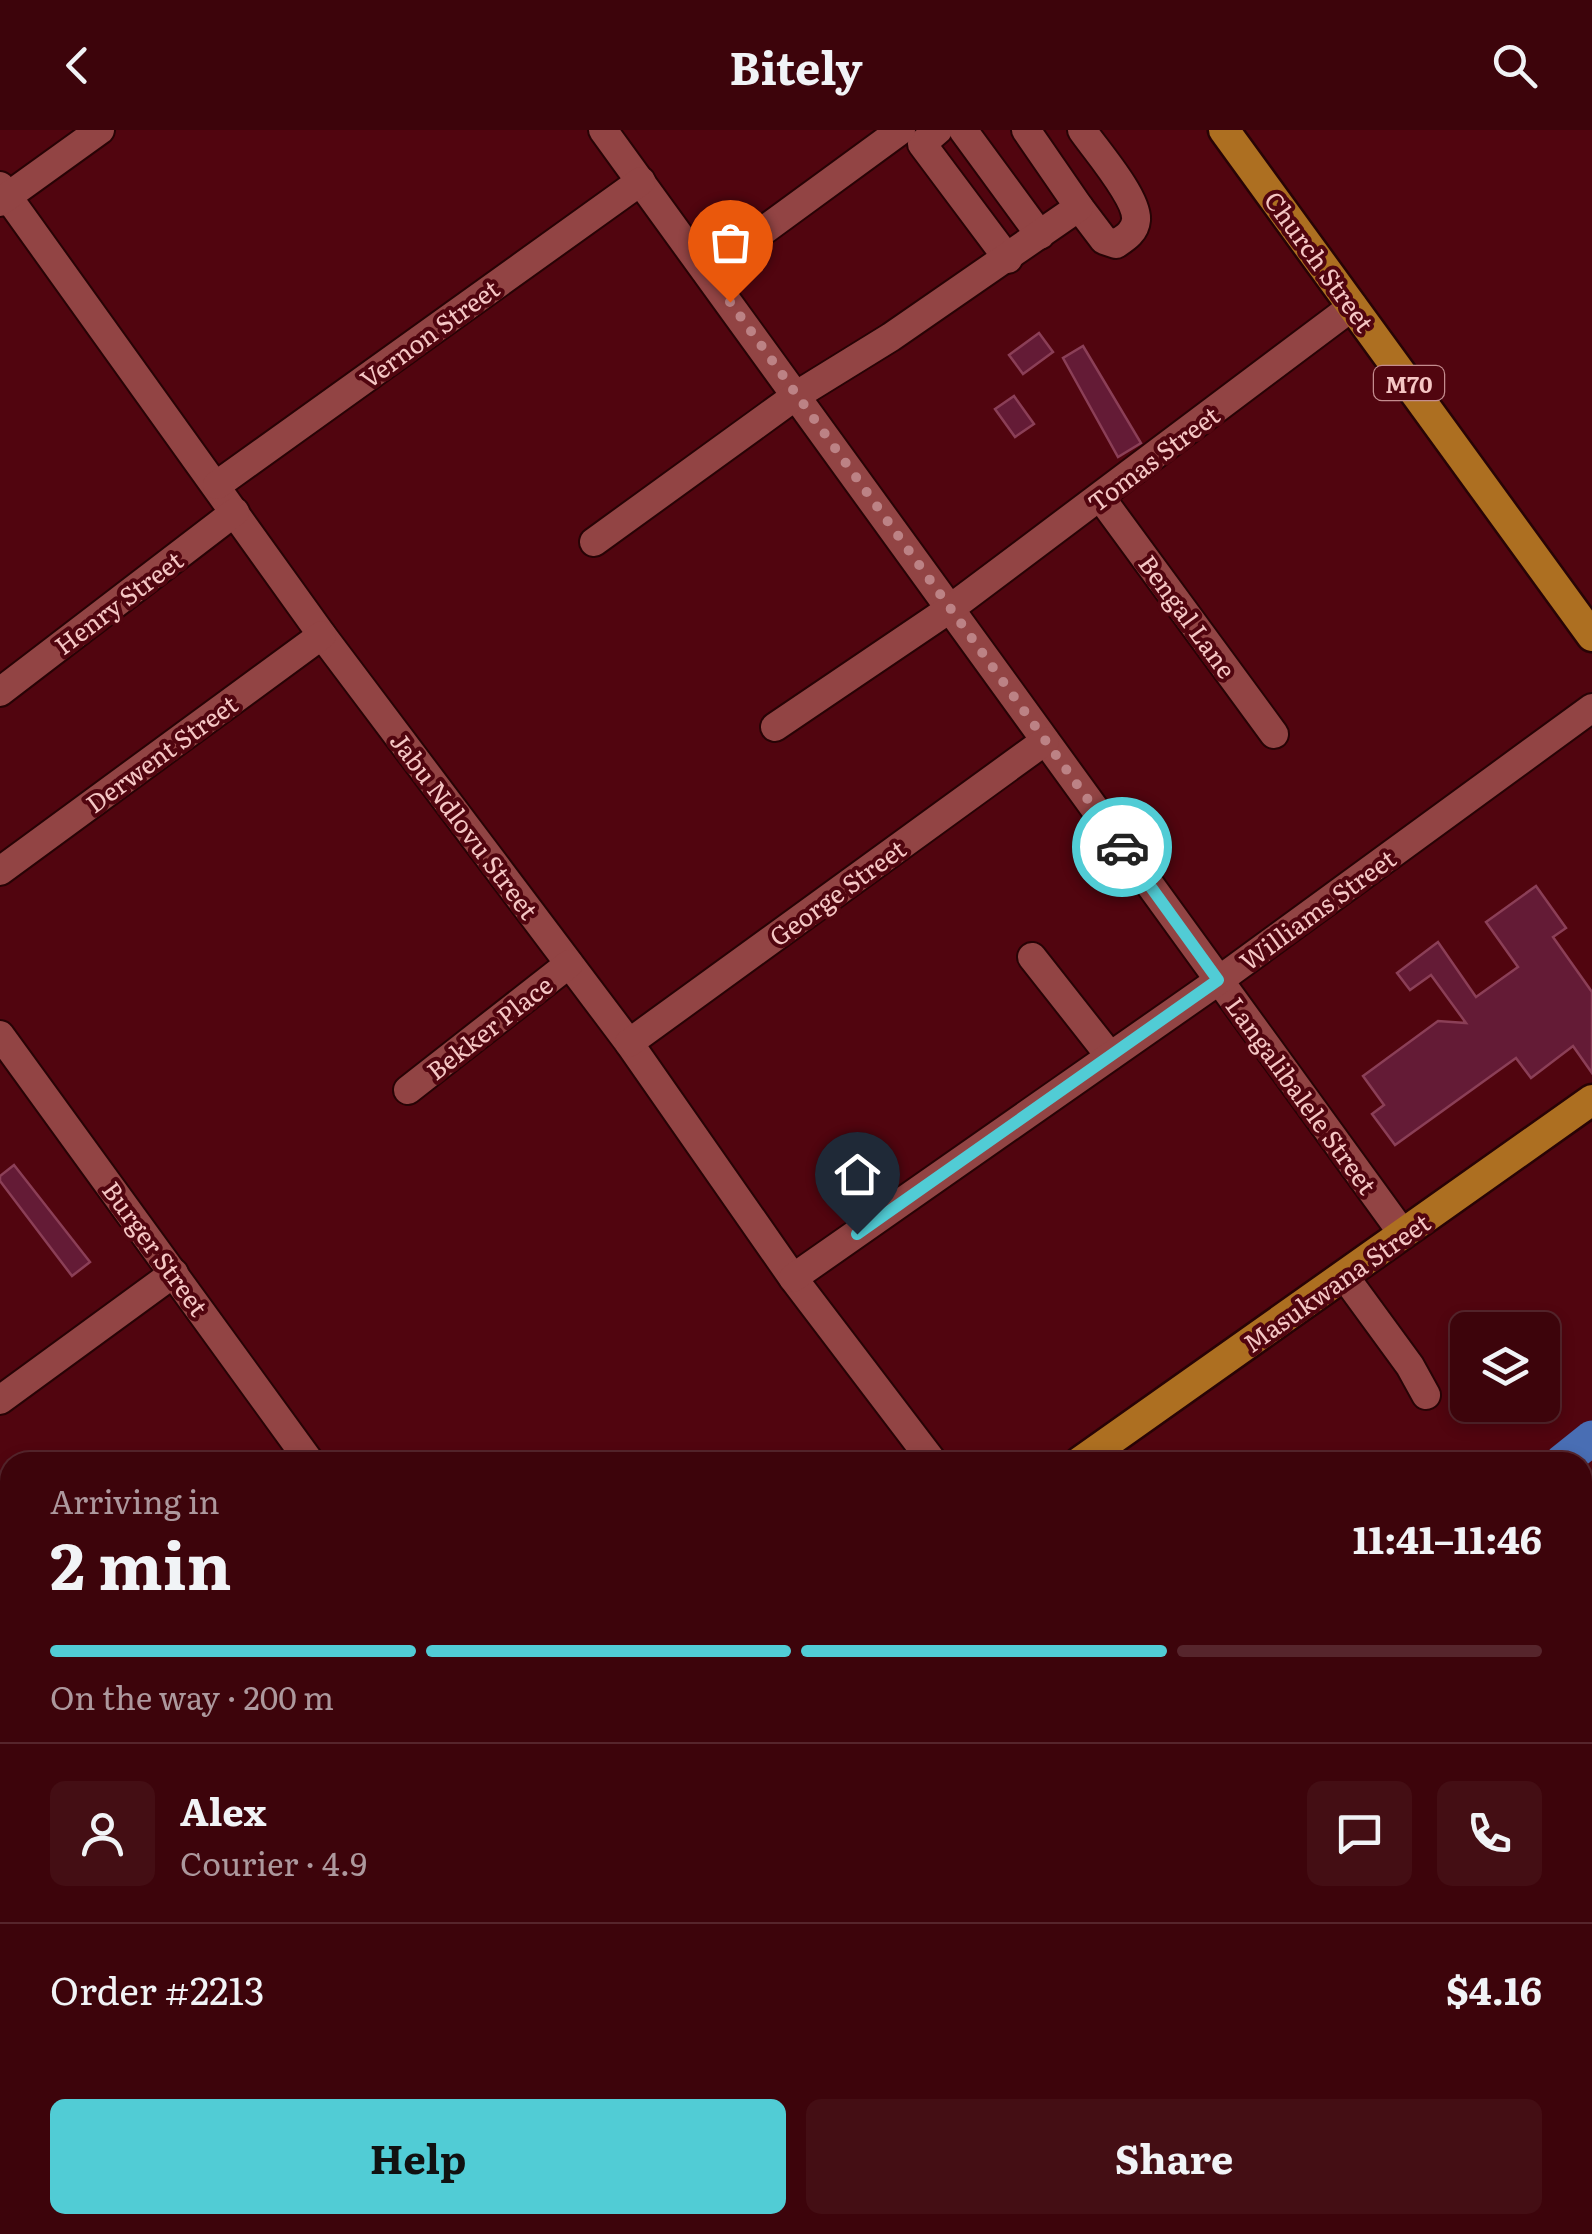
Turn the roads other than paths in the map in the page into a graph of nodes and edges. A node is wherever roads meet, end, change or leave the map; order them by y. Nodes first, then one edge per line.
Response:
1 (100, 130) edge
2 (603, 130) edge
3 (963, 130) edge
4 (1026, 130) edge
5 (1082, 130) edge
6 (1224, 130) edge
7 (918, 133) edge
8 (640, 181) junction
9 (3, 195) edge
10 (1079, 208) junction
11 (1040, 235) junction
12 (1008, 258) junction
13 (708, 271) junction
14 (1353, 306) junction
15 (798, 395) junction
16 (217, 486) junction
17 (1101, 498) junction
18 (235, 512) junction
19 (594, 542) dead end
20 (951, 608) junction
21 (322, 635) junction
22 (1592, 636) edge
23 (0, 692) edge
24 (1592, 708) edge
25 (775, 727) dead end
26 (1274, 734) dead end
27 (1045, 741) junction
28 (0, 871) edge
29 (1032, 957) dead end
30 (569, 964) junction
31 (1218, 980) junction
32 (0, 1035) edge
33 (629, 1042) junction
34 (1110, 1056) junction
35 (408, 1090) dead end
36 (1592, 1100) edge
37 (1403, 1234) junction
38 (174, 1273) junction
39 (1346, 1277) junction
40 (794, 1278) junction
41 (1426, 1396) dead end
42 (0, 1400) edge
43 (303, 1452) edge
44 (925, 1452) edge
45 (1094, 1452) edge

1 - 9 street
2 - 8 street, Langalibalele Street
3 - 11 street
4 - 10 street
5 - 10 street
6 - 14 main road, Church Street / M70
7 - 12 street
7 - 13 street
8 - 13 street, Langalibalele Street
8 - 16 street, Vernon Street
9 - 16 street, Jabu Ndlovu Street
10 - 11 street
11 - 12 street
12 - 15 street
13 - 15 street, Langalibalele Street
14 - 17 street, Tomas Street
14 - 22 main road, Church Street / M70
15 - 19 street
15 - 20 street, Langalibalele Street
16 - 18 street, Jabu Ndlovu Street
17 - 20 street, Tomas Street
17 - 26 street, Bengal Lane
18 - 21 street, Jabu Ndlovu Street
18 - 23 street, Henry Street
20 - 25 street, Tomas Street
20 - 27 street, Langalibalele Street
21 - 28 street, Derwent Street
21 - 30 street, Jabu Ndlovu Street
24 - 31 street, Williams Street
27 - 31 street, Langalibalele Street
27 - 33 street, George Street
29 - 34 street
30 - 33 street, Jabu Ndlovu Street
30 - 35 street, Bekker Place
31 - 34 street, Williams Street
31 - 37 street, Langalibalele Street
32 - 38 street, Burger Street
33 - 40 street, Jabu Ndlovu Street
34 - 40 street, Williams Street
36 - 37 main road, Masukwana Street
37 - 39 main road, Masukwana Street
38 - 42 street
38 - 43 street, Burger Street
39 - 41 street
39 - 45 main road, Masukwana Street
40 - 44 street, Jabu Ndlovu Street

